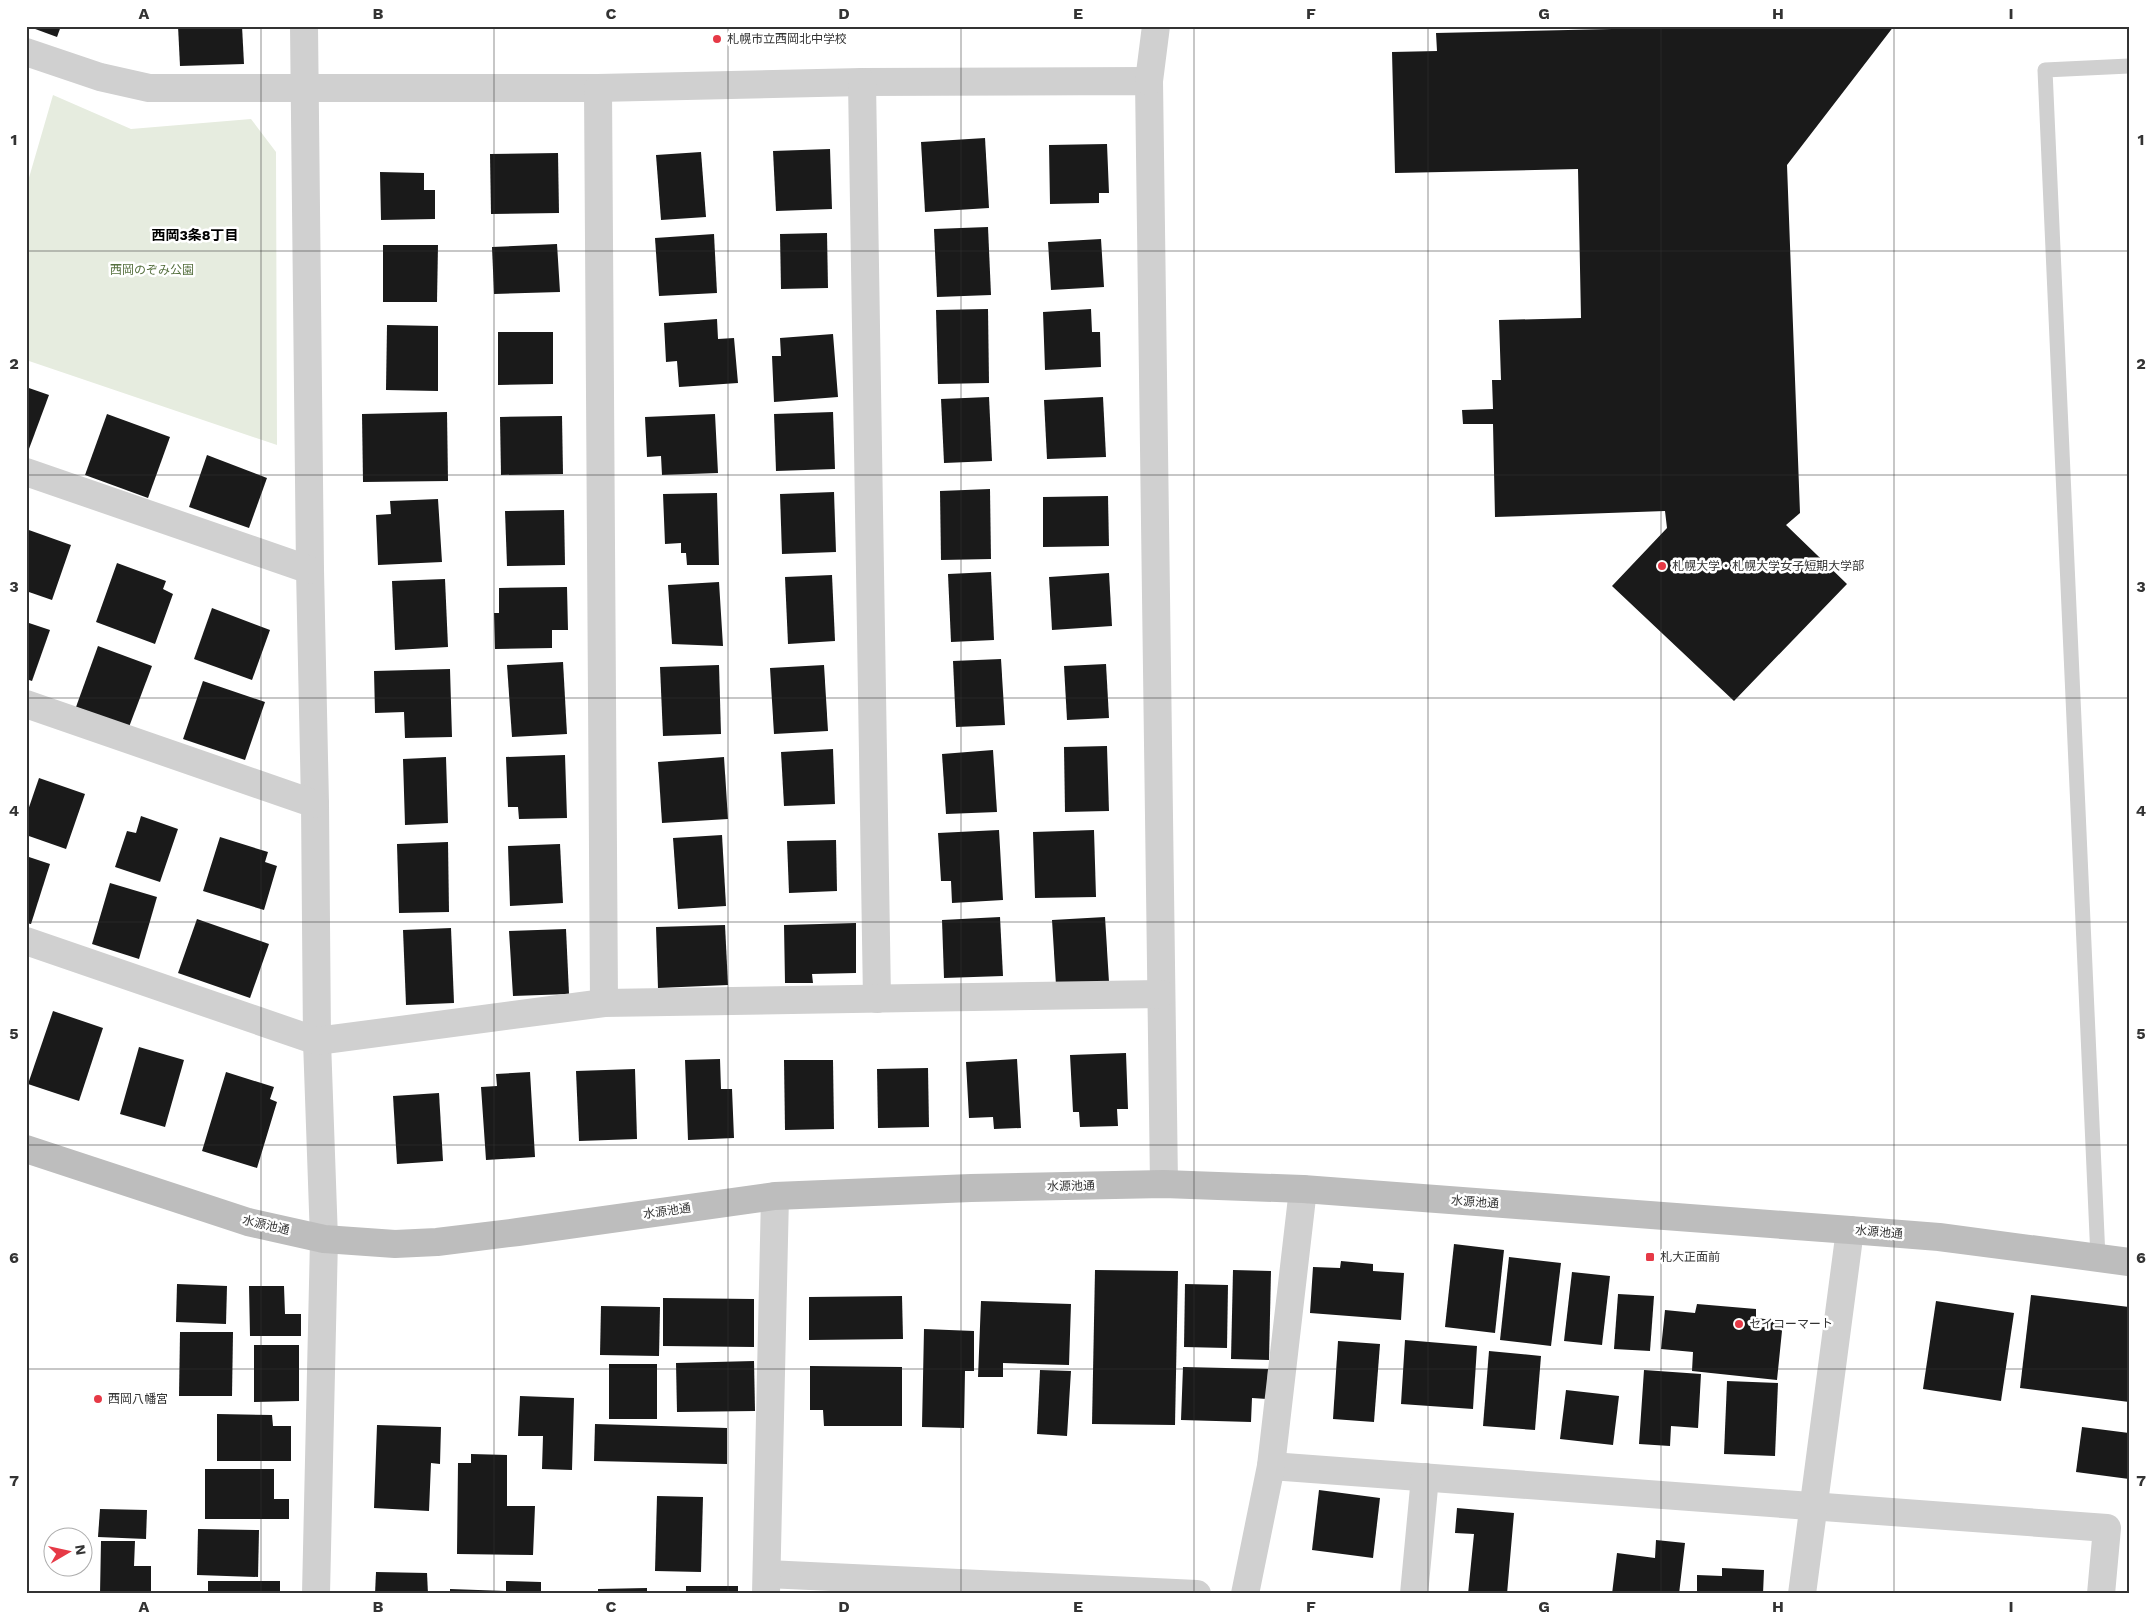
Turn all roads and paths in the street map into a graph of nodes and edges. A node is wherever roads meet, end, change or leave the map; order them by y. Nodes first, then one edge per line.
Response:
1 (304, 26) edge
2 (1156, 26) edge
3 (26, 52) edge
4 (2129, 66) edge
5 (1149, 81) junction
6 (862, 82) junction
7 (305, 88) junction
8 (598, 88) junction
9 (26, 472) edge
10 (310, 570) junction
11 (26, 704) edge
12 (315, 804) junction
13 (26, 941) edge
14 (1161, 994) junction
15 (877, 998) junction
16 (604, 1003) junction
17 (317, 1041) junction
18 (26, 1148) edge
19 (1164, 1184) junction
20 (1303, 1189) junction
21 (775, 1196) junction
22 (1850, 1230) junction
23 (324, 1238) junction
24 (2098, 1258) junction
25 (2129, 1262) edge
26 (1271, 1466) junction
27 (1425, 1477) junction
28 (1814, 1507) junction
29 (767, 1584) edge
30 (316, 1594) edge
31 (1197, 1594) edge
32 (1245, 1594) edge
33 (1414, 1594) edge
34 (1802, 1594) edge
35 (2101, 1594) edge

1 - 7 street
2 - 5 street
3 - 7 street
4 - 24 lane
5 - 6 street
5 - 14 street
6 - 8 street
6 - 15 street
7 - 8 street
7 - 10 street
8 - 16 street
9 - 10 street
10 - 12 street
11 - 12 street
12 - 17 street
13 - 17 street
14 - 15 street
14 - 19 street
15 - 16 street
16 - 17 street
17 - 23 street
18 - 23 street, 水源池通
19 - 20 street, 水源池通
19 - 21 street, 水源池通
20 - 22 street, 水源池通
20 - 26 street
21 - 23 street, 水源池通
21 - 29 street
22 - 24 street, 水源池通
22 - 28 street
23 - 30 street
24 - 25 street, 水源池通
26 - 27 street
26 - 32 street
27 - 28 street
27 - 33 street
28 - 34 street
28 - 35 street
29 - 31 street

